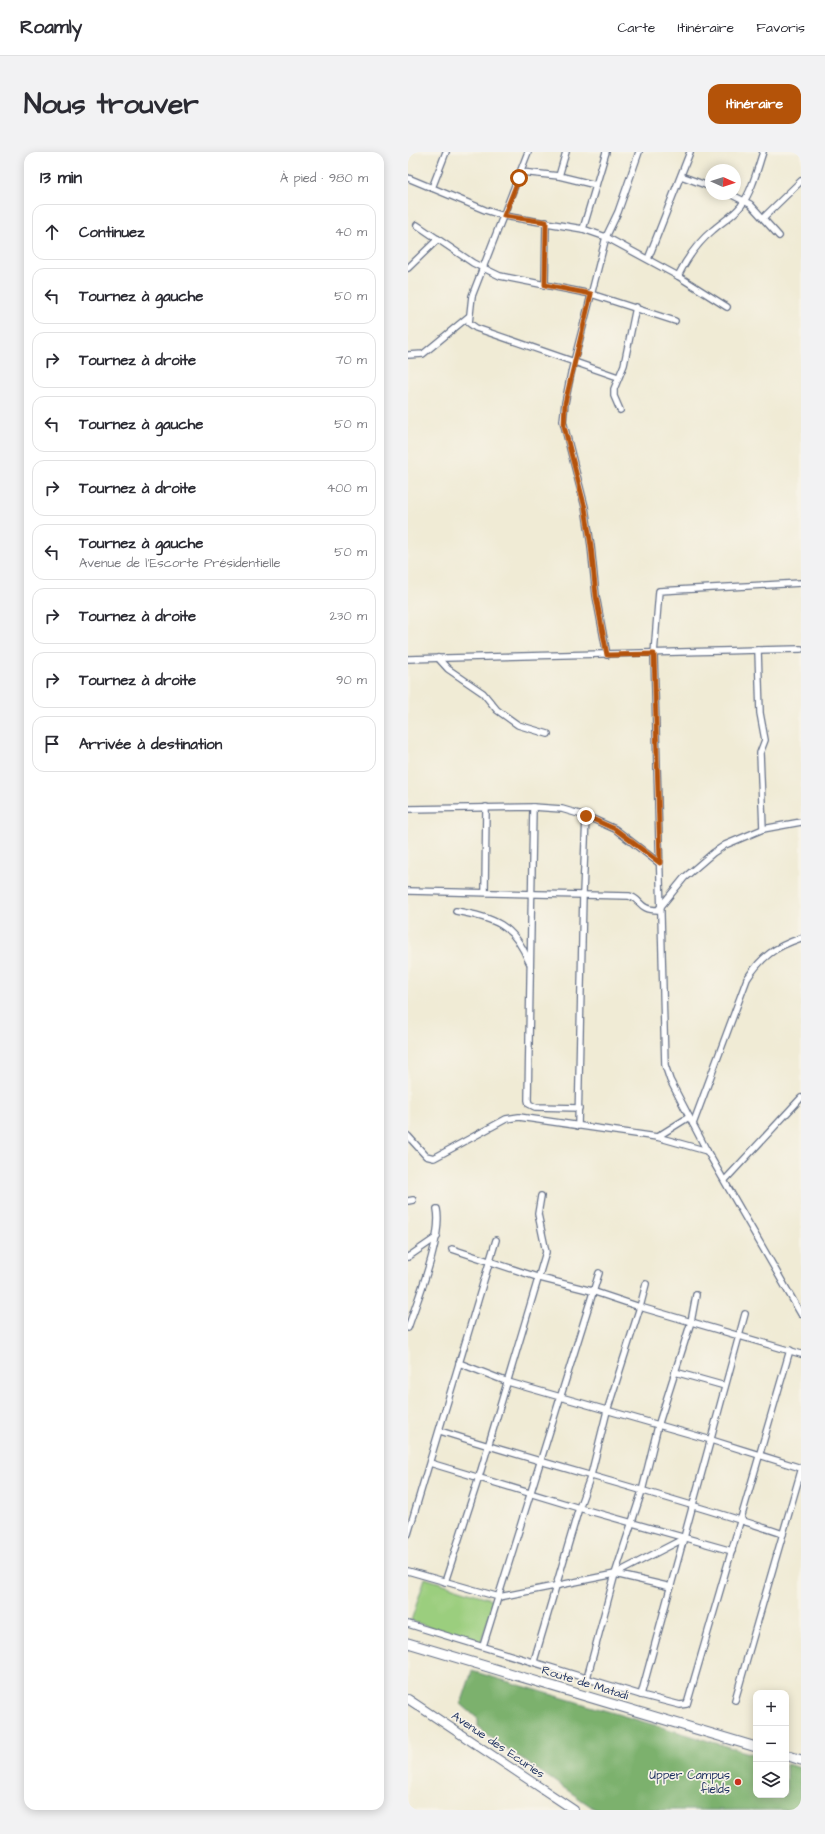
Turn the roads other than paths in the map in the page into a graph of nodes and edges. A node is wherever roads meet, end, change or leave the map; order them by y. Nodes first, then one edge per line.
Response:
1 (446, 152) edge
2 (528, 152) edge
3 (566, 152) edge
4 (606, 152) edge
5 (639, 152) edge
6 (690, 152) edge
7 (763, 152) edge
8 (521, 172) junction
9 (559, 176) junction
10 (681, 176) junction
11 (408, 178) edge
12 (801, 181) edge
13 (596, 185) junction
14 (705, 185) edge
15 (432, 188) junction
16 (741, 200) edge
17 (744, 201) junction
18 (504, 216) junction
19 (764, 217) junction
20 (546, 222) junction
21 (417, 224) dead end
22 (583, 229) junction
23 (779, 236) dead end
24 (606, 237) junction
25 (438, 239) junction
26 (648, 259) junction
27 (408, 268) edge
28 (483, 268) junction
29 (678, 276) junction
30 (545, 285) junction
31 (591, 294) junction
32 (636, 307) junction
33 (727, 307) dead end
34 (468, 317) junction
35 (675, 321) dead end
36 (408, 355) edge
37 (574, 362) junction
38 (618, 377) junction
39 (620, 410) dead end
40 (801, 584) edge
41 (801, 649) edge
42 (758, 650) junction
43 (654, 654) junction
44 (607, 655) junction
45 (438, 658) junction
46 (408, 659) edge
47 (548, 734) dead end
48 (533, 806) junction
49 (486, 807) junction
50 (408, 809) edge
51 (586, 816) junction
52 (801, 822) edge
53 (763, 828) junction
54 (660, 863) junction
55 (408, 891) edge
56 (485, 892) junction
57 (532, 893) junction
58 (583, 894) junction
59 (660, 909) junction
60 (456, 911) dead end
61 (801, 938) edge
62 (531, 966) junction
63 (801, 1098) edge
64 (579, 1108) junction
65 (689, 1117) junction
66 (693, 1124) junction
67 (578, 1126) junction
68 (408, 1136) edge
69 (658, 1138) junction
70 (707, 1150) junction
71 (725, 1180) junction
72 (541, 1196) dead end
73 (437, 1209) dead end
74 (437, 1237) junction
75 (496, 1240) dead end
76 (452, 1249) dead end
77 (408, 1257) edge
78 (490, 1261) junction
79 (599, 1273) dead end
80 (540, 1278) junction
81 (646, 1284) dead end
82 (592, 1291) junction
83 (696, 1295) dead end
84 (640, 1307) junction
85 (745, 1314) dead end
86 (801, 1314) edge
87 (691, 1322) junction
88 (408, 1328) edge
89 (739, 1336) junction
90 (790, 1350) junction
91 (801, 1354) edge
92 (459, 1363) junction
93 (675, 1372) junction
94 (508, 1382) junction
95 (725, 1386) junction
96 (559, 1397) junction
97 (607, 1411) junction
98 (658, 1426) junction
99 (440, 1431) junction
100 (711, 1440) junction
101 (489, 1446) junction
102 (760, 1455) junction
103 (541, 1461) junction
104 (430, 1463) junction
105 (801, 1470) edge
106 (591, 1475) junction
107 (480, 1477) junction
108 (642, 1491) junction
109 (530, 1493) junction
110 (693, 1505) junction
111 (579, 1508) junction
112 (741, 1520) junction
113 (632, 1523) junction
114 (408, 1534) edge
115 (784, 1534) junction
116 (685, 1538) junction
117 (732, 1551) junction
118 (408, 1571) edge
119 (615, 1574) junction
120 (445, 1582) junction
121 (555, 1586) junction
122 (671, 1587) junction
123 (499, 1598) junction
124 (408, 1624) edge
125 (408, 1643) edge
126 (483, 1646) junction
127 (534, 1661) junction
128 (588, 1678) junction
129 (642, 1694) junction
130 (408, 1699) edge
131 (735, 1700) dead end
132 (753, 1745) edge
133 (789, 1756) edge
134 (801, 1760) edge
135 (574, 1810) edge

1 - 15 street
2 - 8 street
3 - 9 street
4 - 13 street
5 - 24 street
6 - 10 street
7 - 17 street
8 - 9 street
8 - 18 street
9 - 13 street
10 - 14 street
10 - 26 street
11 - 15 street
12 - 19 street
13 - 22 street
15 - 18 street
16 - 17 street
17 - 19 street
17 - 29 street
18 - 20 street
18 - 28 street
19 - 23 street
20 - 22 street
20 - 30 street
21 - 25 street
22 - 24 street
24 - 26 street
24 - 31 street
25 - 27 street
25 - 28 street
26 - 29 street
28 - 30 street
28 - 34 street
29 - 33 street
30 - 31 street
31 - 32 street
31 - 37 street
32 - 35 street
32 - 38 street
34 - 36 street
34 - 37 street
37 - 38 street
37 - 44 street
38 - 39 street
40 - 43 street
41 - 42 street
42 - 43 street
42 - 53 street
43 - 44 street
43 - 54 street
44 - 45 street
45 - 46 street
45 - 47 street
48 - 49 street
48 - 51 street
48 - 57 street
49 - 50 street
49 - 56 street
51 - 54 street
51 - 58 street
52 - 53 street
53 - 59 street
54 - 59 street
55 - 56 street
56 - 57 street
57 - 58 street
57 - 62 street
58 - 59 street
58 - 64 street
59 - 65 street
60 - 62 street
61 - 66 street
62 - 64 street
63 - 71 street
64 - 67 street
65 - 66 street
65 - 69 street
66 - 70 street
67 - 68 street
67 - 69 street
69 - 70 street
70 - 71 street
71 - 86 street
72 - 80 street
73 - 74 street
74 - 77 street
74 - 88 street
75 - 78 street
76 - 78 street
78 - 80 street
78 - 92 street
79 - 82 street
80 - 82 street
80 - 94 street
81 - 84 street
82 - 84 street
82 - 96 street
83 - 87 street
84 - 87 street
84 - 97 street
85 - 89 street
87 - 89 street
87 - 93 street
89 - 90 street
89 - 95 street
90 - 91 street
90 - 102 street
92 - 94 street
92 - 99 street
93 - 95 street
93 - 98 street
94 - 96 street
94 - 101 street
95 - 100 street
96 - 97 street
96 - 103 street
97 - 98 street
97 - 106 street
98 - 100 street
98 - 108 street
99 - 101 street
99 - 104 street
100 - 102 street
100 - 110 street
101 - 103 street
101 - 107 street
102 - 105 street
102 - 112 street
103 - 106 street
103 - 109 street
104 - 107 street
104 - 114 street
105 - 115 street
106 - 108 street
106 - 111 street
107 - 109 street
107 - 120 street
108 - 110 street
108 - 113 street
109 - 111 street
109 - 123 street
110 - 112 street
110 - 116 street
111 - 113 street
111 - 121 street
112 - 115 street
112 - 117 street
113 - 116 street
113 - 119 street
115 - 131 street
116 - 117 street
116 - 119 street
116 - 122 street
117 - 129 street
118 - 120 street
119 - 121 street
119 - 122 street
119 - 128 street
120 - 123 street
121 - 123 street
121 - 127 street
122 - 129 street
123 - 126 street
124 - 126 street
125 - 132 main road, Route de Matadi
126 - 127 street
127 - 128 street
128 - 129 street
130 - 135 street, Avenue des Ecuries
133 - 134 main road

